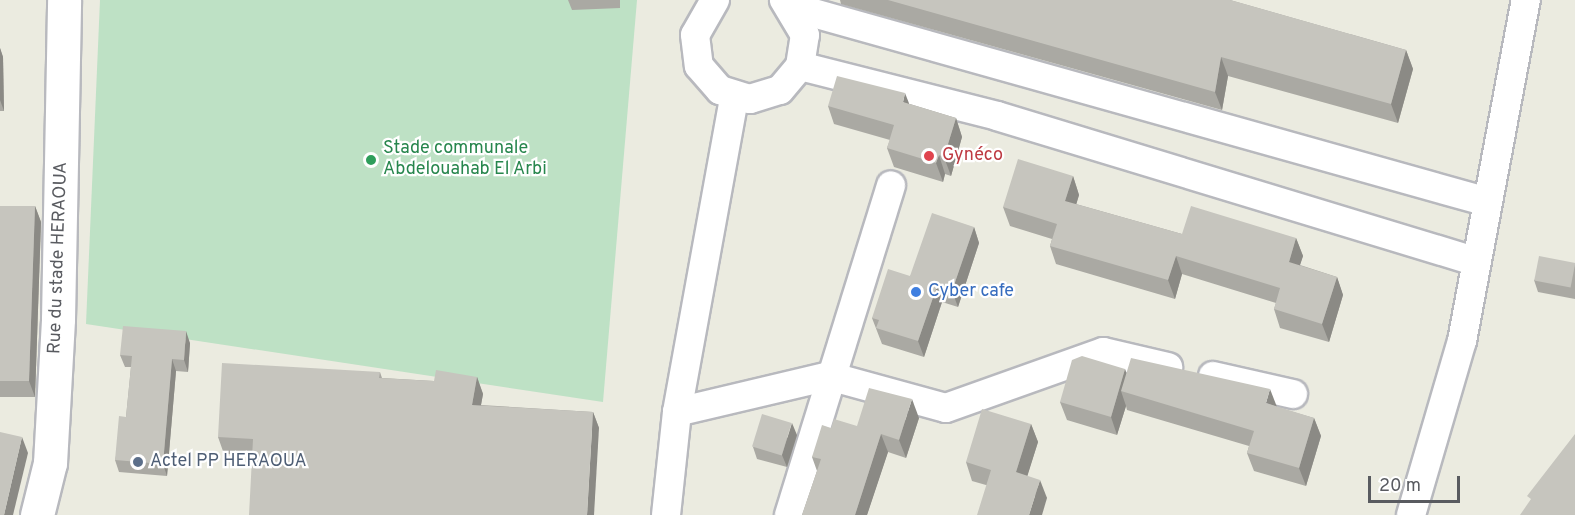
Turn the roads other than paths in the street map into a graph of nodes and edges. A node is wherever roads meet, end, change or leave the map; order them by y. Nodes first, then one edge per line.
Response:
1 (64, 0) edge
2 (716, 0) edge
3 (1526, 0) edge
4 (788, 3) edge
5 (800, 66) junction
6 (734, 97) junction
7 (891, 185) dead end
8 (1484, 201) junction
9 (1474, 261) junction
10 (829, 376) junction
11 (1293, 394) dead end
12 (676, 412) junction
13 (37, 515) edge
14 (666, 515) edge
15 (789, 515) edge
16 (1411, 515) edge

1 - 13 street, Rue du stade HERAOUA
2 - 6 street
3 - 8 street
4 - 5 street
4 - 8 street
5 - 6 street
5 - 9 street
6 - 12 street
7 - 10 street
8 - 9 street
9 - 16 street
10 - 11 street
10 - 12 street
10 - 15 street
12 - 14 street

